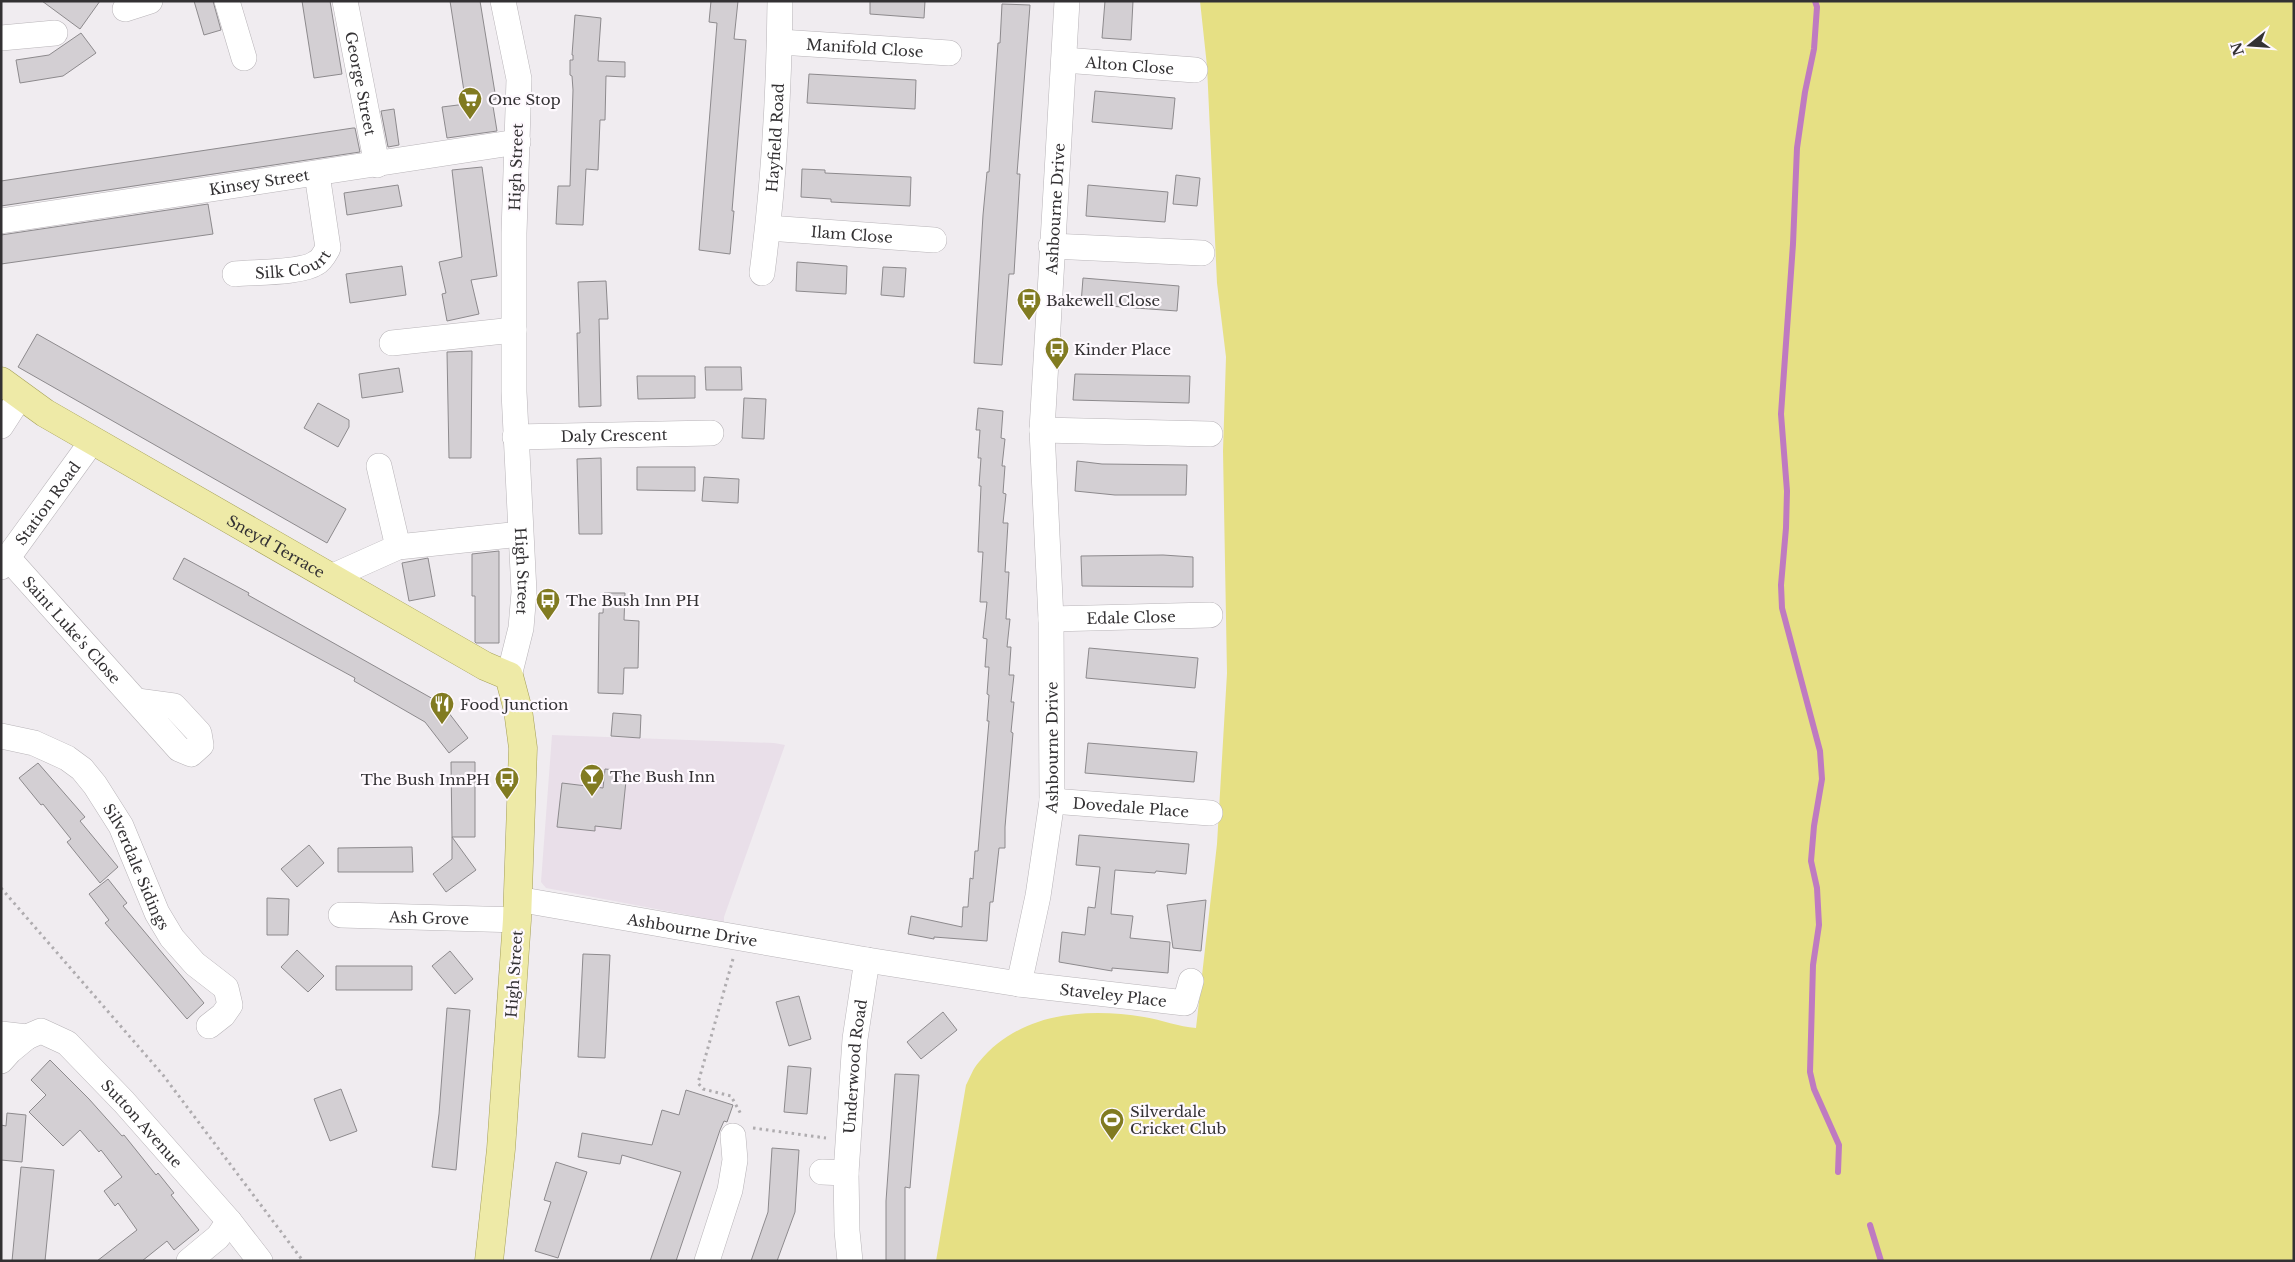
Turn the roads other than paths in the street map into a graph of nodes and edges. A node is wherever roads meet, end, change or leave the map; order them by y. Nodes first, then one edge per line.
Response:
1 (150, 1) edge
2 (227, 1) edge
3 (345, 1) edge
4 (780, 1) edge
5 (1067, 1) edge
6 (510, 5) edge
7 (125, 9) dead end
8 (56, 33) dead end
9 (1, 38) edge
10 (780, 42) junction
11 (949, 53) dead end
12 (244, 58) dead end
13 (1064, 60) junction
14 (1195, 70) dead end
15 (518, 142) junction
16 (377, 165) junction
17 (317, 174) junction
18 (1, 221) edge
19 (768, 228) junction
20 (934, 240) dead end
21 (1051, 246) junction
22 (1202, 253) dead end
23 (762, 273) dead end
24 (235, 274) dead end
25 (514, 330) junction
26 (392, 343) dead end
27 (11, 388) edge
28 (1, 426) edge
29 (1042, 430) junction
30 (712, 433) dead end
31 (1210, 434) dead end
32 (515, 437) junction
33 (93, 440) junction
34 (379, 466) dead end
35 (520, 534) junction
36 (398, 547) junction
37 (4, 562) edge
38 (331, 577) junction
39 (1210, 615) dead end
40 (1051, 619) junction
41 (509, 676) junction
42 (137, 701) dead end
43 (1, 736) edge
44 (1052, 801) junction
45 (1210, 813) dead end
46 (517, 910) junction
47 (341, 915) dead end
48 (867, 960) junction
49 (1191, 982) dead end
50 (1019, 984) junction
51 (209, 1026) dead end
52 (1, 1034) edge
53 (27, 1037) junction
54 (1, 1061) edge
55 (742, 1128) road end
56 (822, 1172) dead end
57 (846, 1173) junction
58 (230, 1221) junction
59 (189, 1261) edge
60 (260, 1261) edge
61 (489, 1261) edge
62 (707, 1261) edge
63 (850, 1261) edge

1 - 7 street
2 - 12 street
3 - 16 street, George Street
4 - 10 street, Hayfield Road
5 - 13 street, Ashbourne Drive
6 - 15 street, High Street
8 - 9 street
10 - 11 street, Manifold Close
10 - 19 street, Hayfield Road
13 - 14 street, Alton Close
13 - 21 street, Ashbourne Drive
15 - 16 street, Kinsey Street
15 - 25 street, High Street
16 - 17 street, Kinsey Street
17 - 18 street, Kinsey Street
17 - 24 street, Silk Court
19 - 20 street, Ilam Close
19 - 23 street, Hayfield Road
21 - 22 street
21 - 29 street, Ashbourne Drive
25 - 26 street
25 - 32 street, High Street
27 - 28 street
27 - 33 main road, Sneyd Terrace
29 - 31 street
29 - 40 street, Ashbourne Drive
30 - 32 street, Daly Crescent
32 - 35 street, High Street
33 - 37 street, Station Road
33 - 38 main road, Sneyd Terrace
34 - 36 street
35 - 36 street
35 - 41 street, High Street
36 - 38 street
37 - 42 street, Saint Luke's Close
38 - 41 main road, Sneyd Terrace
39 - 40 street, Edale Close
40 - 44 street, Ashbourne Drive
41 - 46 main road, High Street
43 - 51 street, Silverdale Sidings
44 - 45 street, Dovedale Place
44 - 50 street, Ashbourne Drive
46 - 47 street, Ash Grove
46 - 48 street, Ashbourne Drive
46 - 61 main road, High Street
48 - 50 street, Ashbourne Drive
48 - 57 street, Underwood Road
49 - 50 street, Staveley Place
52 - 53 street, Sutton Avenue
53 - 54 street
53 - 58 street, Sutton Avenue
55 - 62 street
56 - 57 street
57 - 63 street, Underwood Road
58 - 59 street
58 - 60 street, Sutton Avenue

